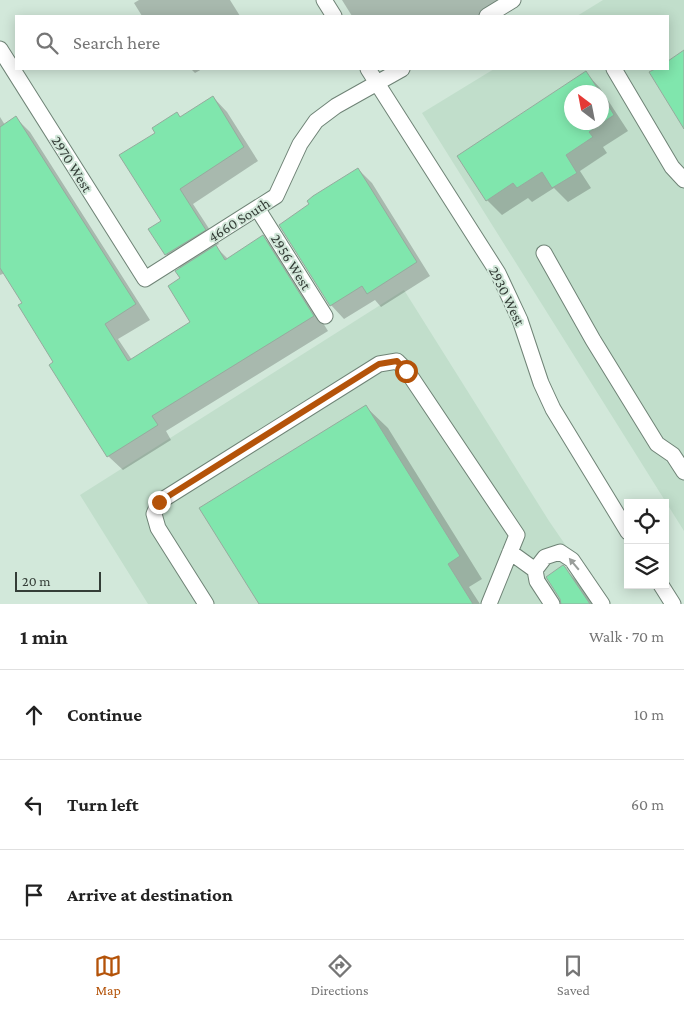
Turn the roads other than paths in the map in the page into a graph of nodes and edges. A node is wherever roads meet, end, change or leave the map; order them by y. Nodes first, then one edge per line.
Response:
1 (324, 0) edge
2 (512, 0) edge
3 (333, 15) edge
4 (489, 15) edge
5 (0, 49) edge
6 (369, 70) edge
7 (400, 70) edge
8 (615, 70) edge
9 (377, 83) junction
10 (684, 180) edge
11 (257, 208) junction
12 (544, 253) dead end
13 (144, 279) joint
14 (324, 316) dead end
15 (684, 472) edge
16 (624, 525) edge
17 (510, 552) junction
18 (535, 570) junction
19 (664, 589) edge
20 (206, 604) edge
21 (489, 604) edge
22 (552, 604) edge
23 (602, 604) edge
24 (673, 604) edge

1 - 3 lane
2 - 4 lane
5 - 13 lane, 2970 West
6 - 9 lane, 2930 West
7 - 9 lane, 4660 South
8 - 10 lane
9 - 11 lane, 4660 South
9 - 16 lane, 2930 West
11 - 13 lane, 4660 South
11 - 14 lane, 2956 West
12 - 15 lane
17 - 18 lane
17 - 20 lane
17 - 21 lane
18 - 22 lane
23 -> 18 lane
19 - 24 lane

